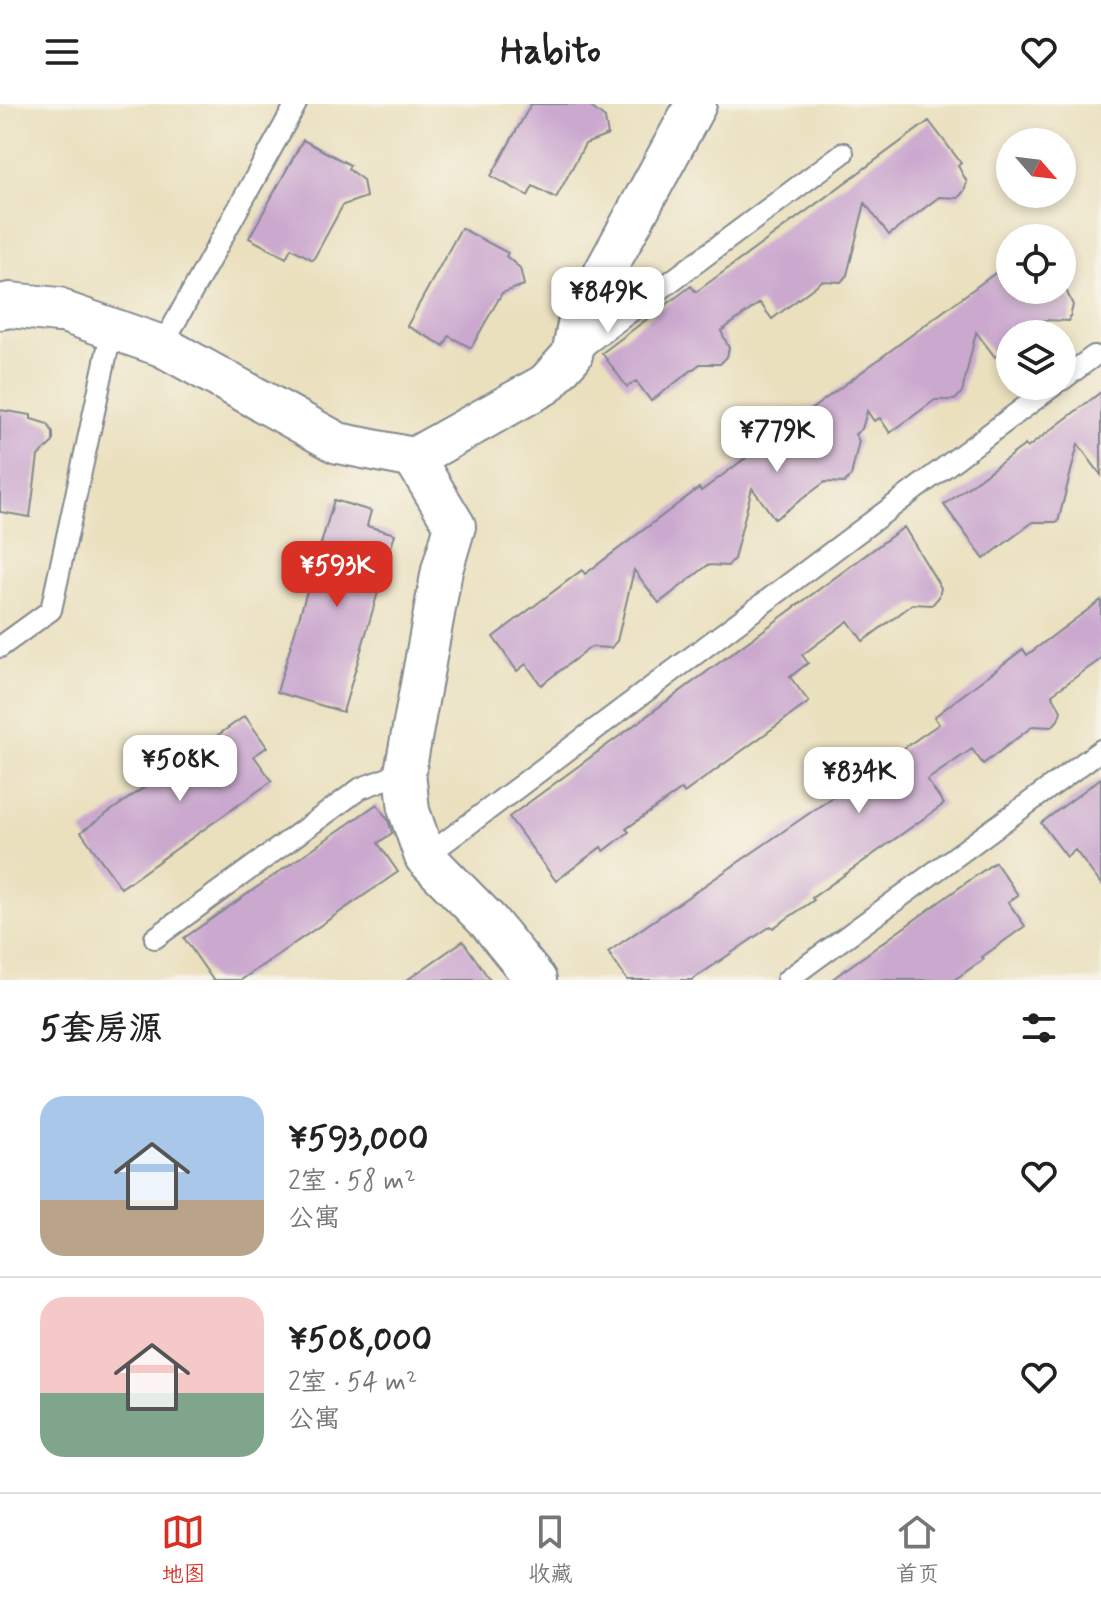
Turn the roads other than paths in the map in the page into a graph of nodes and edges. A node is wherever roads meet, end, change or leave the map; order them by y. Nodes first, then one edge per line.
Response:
1 (296, 104) edge
2 (696, 104) edge
3 (843, 153) dead end
4 (0, 307) edge
5 (58, 310) joint
6 (112, 329) junction
7 (162, 346) junction
8 (572, 355) junction
9 (1094, 356) dead end
10 (1076, 370) edge
11 (1034, 400) edge
12 (414, 458) junction
13 (0, 647) edge
14 (1101, 750) edge
15 (405, 772) junction
16 (425, 857) junction
17 (155, 938) dead end
18 (536, 980) edge
19 (787, 980) edge

1 - 7 lane
2 - 8 street
3 - 8 lane
4 - 5 street
5 - 6 street
6 - 7 street
6 - 13 lane
7 - 12 street
8 - 12 street
9 - 10 lane
11 - 16 lane
12 - 15 street
14 - 19 lane
15 - 16 street
15 - 17 lane
16 - 18 street

